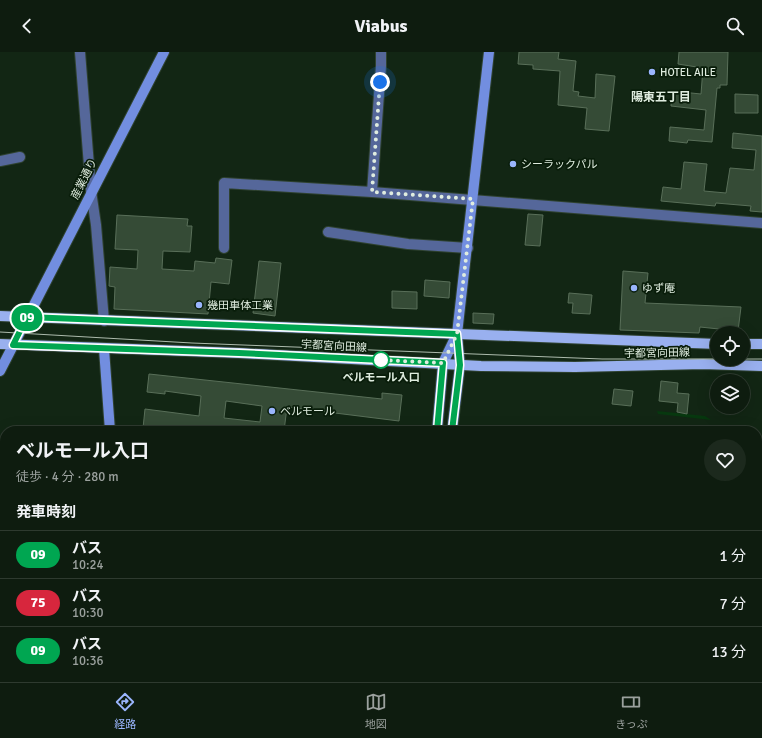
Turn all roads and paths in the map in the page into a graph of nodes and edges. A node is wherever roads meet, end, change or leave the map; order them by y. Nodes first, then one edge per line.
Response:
1 (80, 52) edge
2 (164, 52) edge
3 (380, 52) edge
4 (489, 52) edge
5 (20, 157) dead end
6 (0, 161) edge
7 (91, 191) junction
8 (372, 192) junction
9 (473, 199) junction
10 (762, 223) edge
11 (328, 232) dead end
12 (224, 248) dead end
13 (468, 248) junction
14 (0, 316) edge
15 (27, 317) junction
16 (104, 321) junction
17 (457, 334) junction
18 (0, 344) edge
19 (710, 344) edge
20 (750, 344) edge
21 (762, 344) edge
22 (13, 345) junction
23 (104, 349) junction
24 (443, 363) junction
25 (460, 365) junction
26 (762, 366) edge
27 (0, 371) edge
28 (110, 426) edge
29 (437, 426) edge
30 (453, 426) edge

1 - 7 street
2 - 7 street, 産業通り
3 - 8 street
4 - 9 street
5 - 6 street
7 - 15 street, 産業通り
7 - 16 street
8 - 9 street
8 - 12 street
9 - 10 street
9 - 13 street
11 - 13 street
13 - 17 street
14 - 15 main road, 宇都宮向田線
15 - 16 main road, 宇都宮向田線
15 - 22 street, 産業通り
16 - 17 main road, 宇都宮向田線
17 - 19 main road, 宇都宮向田線
17 - 24 street
17 - 25 street
18 - 22 main road, 宇都宮向田線
20 - 21 main road
22 - 23 main road, 宇都宮向田線
22 - 27 street
23 - 24 main road, 宇都宮向田線
23 - 28 street
24 - 25 main road, 宇都宮向田線
24 - 29 street
25 - 26 main road, 宇都宮向田線
25 - 30 street

